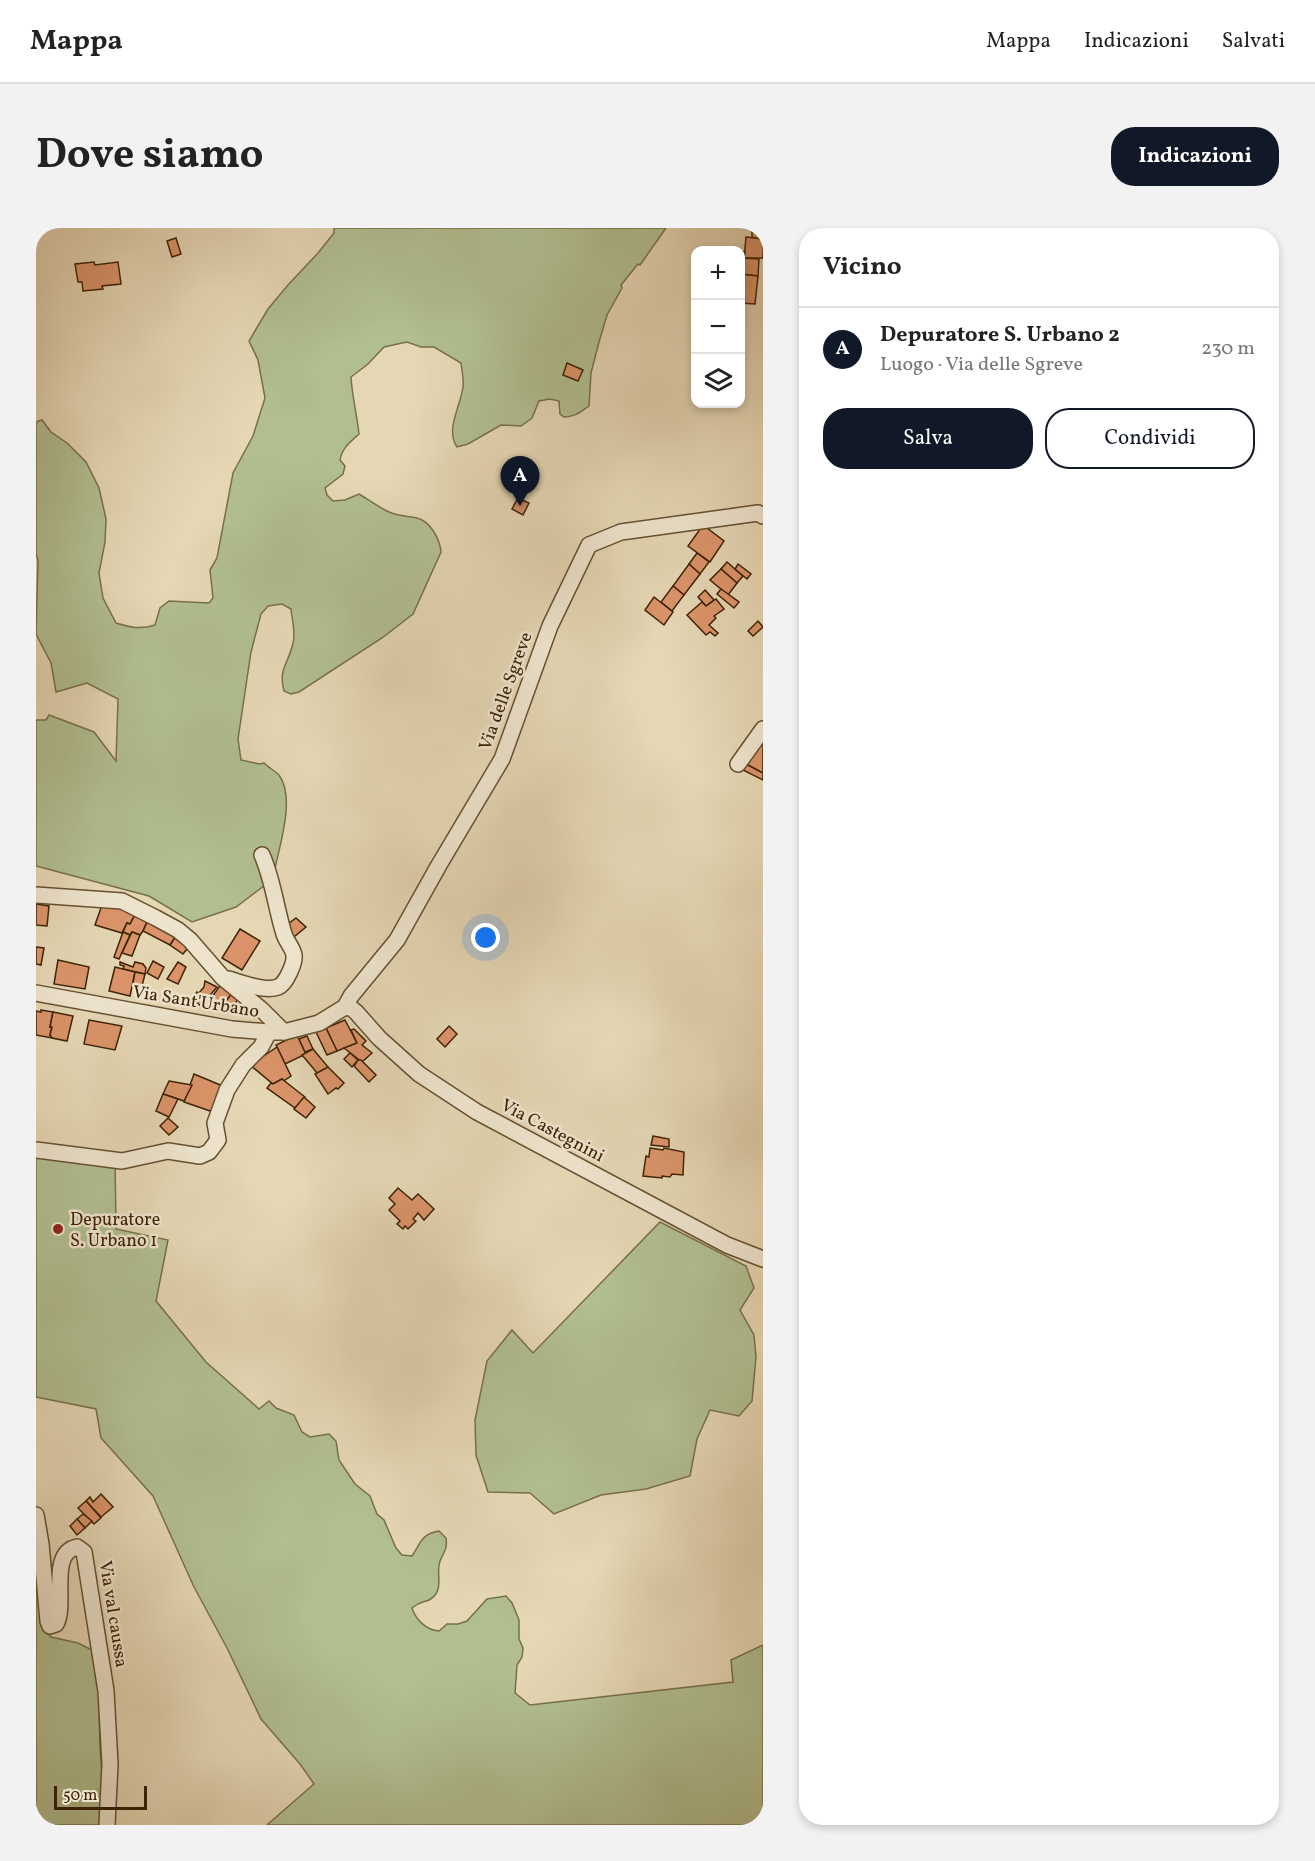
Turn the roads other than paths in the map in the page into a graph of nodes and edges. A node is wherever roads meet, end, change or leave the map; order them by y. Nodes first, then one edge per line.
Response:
1 (763, 516) edge
2 (763, 729) edge
3 (738, 764) dead end
4 (262, 855) dead end
5 (36, 895) edge
6 (223, 978) junction
7 (36, 993) edge
8 (345, 1007) junction
9 (276, 1032) junction
10 (36, 1149) edge
11 (763, 1260) edge
12 (36, 1515) edge
13 (107, 1825) edge

1 - 8 street, Via delle Sgreve
2 - 3 street
4 - 6 street
5 - 6 street
6 - 9 street
7 - 9 street, Via Sant'Urbano
8 - 9 street, Via Sant'Urbano
8 - 11 street, Via Castegnini
9 - 10 street
12 - 13 street, Via val caussa

